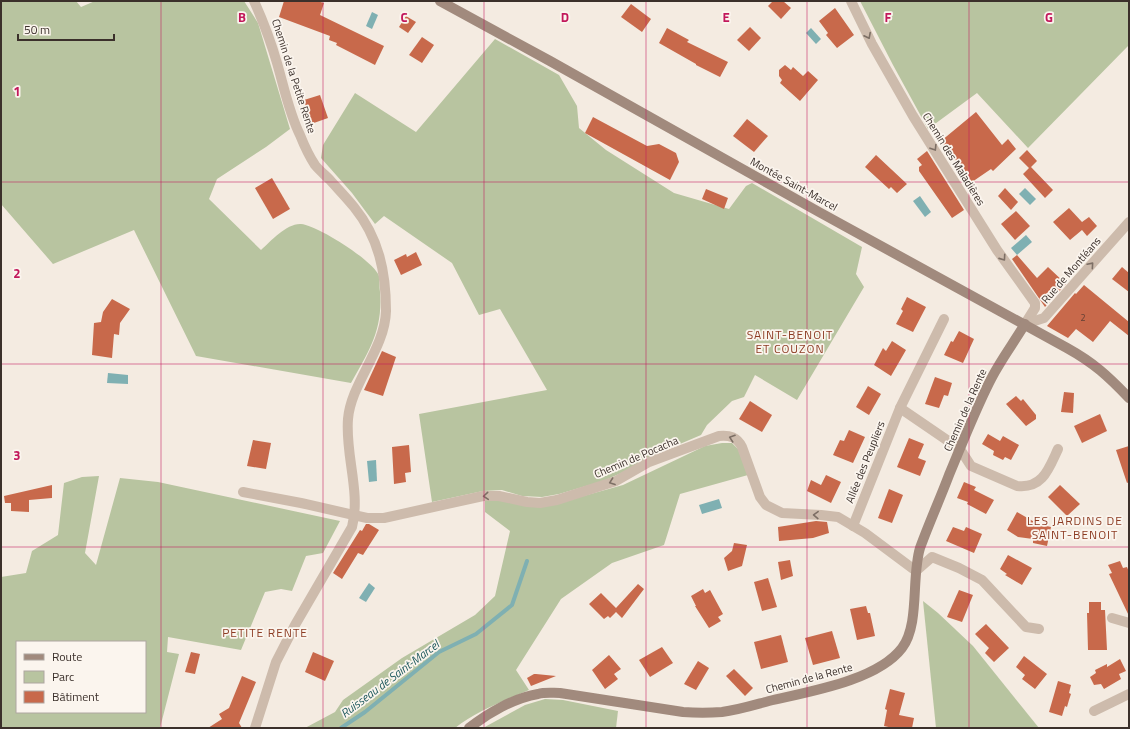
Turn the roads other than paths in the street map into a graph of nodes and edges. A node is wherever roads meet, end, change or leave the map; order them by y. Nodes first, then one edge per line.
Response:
1 (254, 1) edge
2 (440, 1) edge
3 (851, 1) edge
4 (1129, 222) edge
5 (944, 319) dead end
6 (1025, 324) junction
7 (1129, 398) edge
8 (900, 408) junction
9 (960, 449) junction
10 (1058, 449) dead end
11 (243, 492) dead end
12 (355, 514) junction
13 (853, 526) junction
14 (916, 570) junction
15 (1112, 618) dead end
16 (1129, 623) edge
17 (1039, 630) dead end
18 (1129, 694) edge
19 (1094, 711) dead end
20 (255, 728) edge
21 (468, 728) edge

1 - 12 street, Chemin de la Petite Rente
2 - 6 street, Montée Saint-Marcel
3 -> 6 street, Chemin des Maladières
6 -> 4 street, Rue de Montléans
5 - 8 street, Allée des Peupliers
6 - 7 street, Montée Saint-Marcel
6 - 9 street, Chemin de la Rente
8 - 9 street
8 - 13 street, Allée des Peupliers
9 - 10 street
9 - 14 street, Chemin de la Rente
11 - 12 street, Chemin de Pocacha
13 -> 12 street, Chemin de Pocacha
12 - 20 street, Chemin de la Petite Rente
13 - 14 street, Chemin de Pocacha
14 - 17 street
14 - 21 street, Chemin de la Rente
15 - 16 street
18 - 19 street

